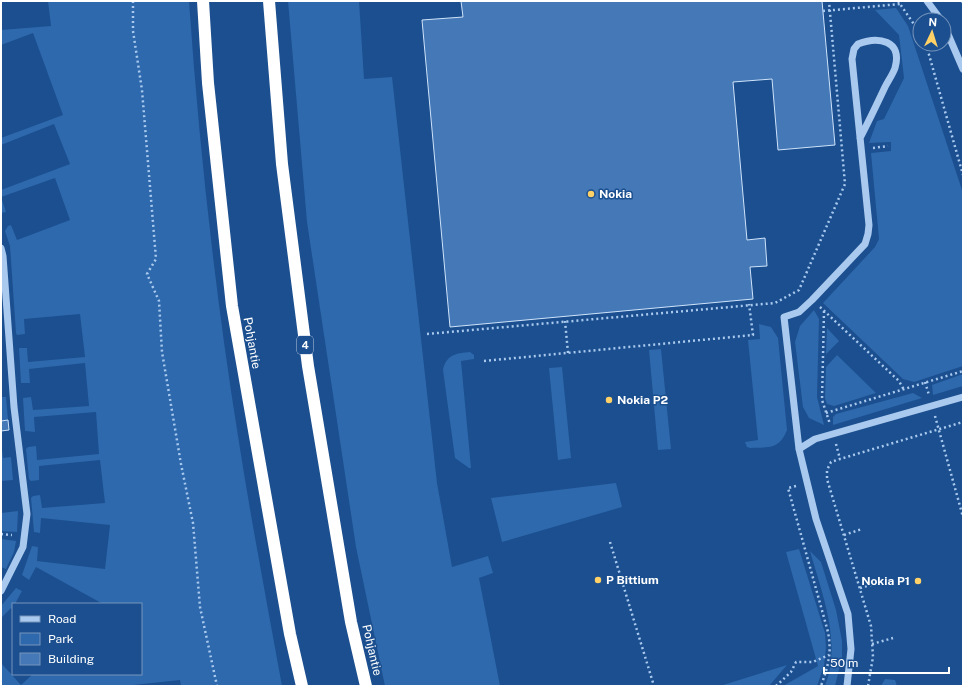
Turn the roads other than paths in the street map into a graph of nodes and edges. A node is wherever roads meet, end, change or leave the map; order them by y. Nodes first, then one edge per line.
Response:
1 (203, 1) edge
2 (269, 1) edge
3 (928, 1) edge
4 (936, 12) edge
5 (952, 44) edge
6 (963, 69) edge
7 (860, 138) junction
8 (1, 248) edge
9 (963, 398) edge
10 (799, 449) junction
11 (1, 591) edge
12 (300, 686) edge
13 (366, 686) edge
14 (847, 686) edge

1 - 12 highway, Pohjantie
2 - 13 highway, Pohjantie / 4
3 - 4 street
5 - 6 street
7 - 7 street
7 - 10 street
8 - 11 street
9 - 10 street
10 - 14 street

